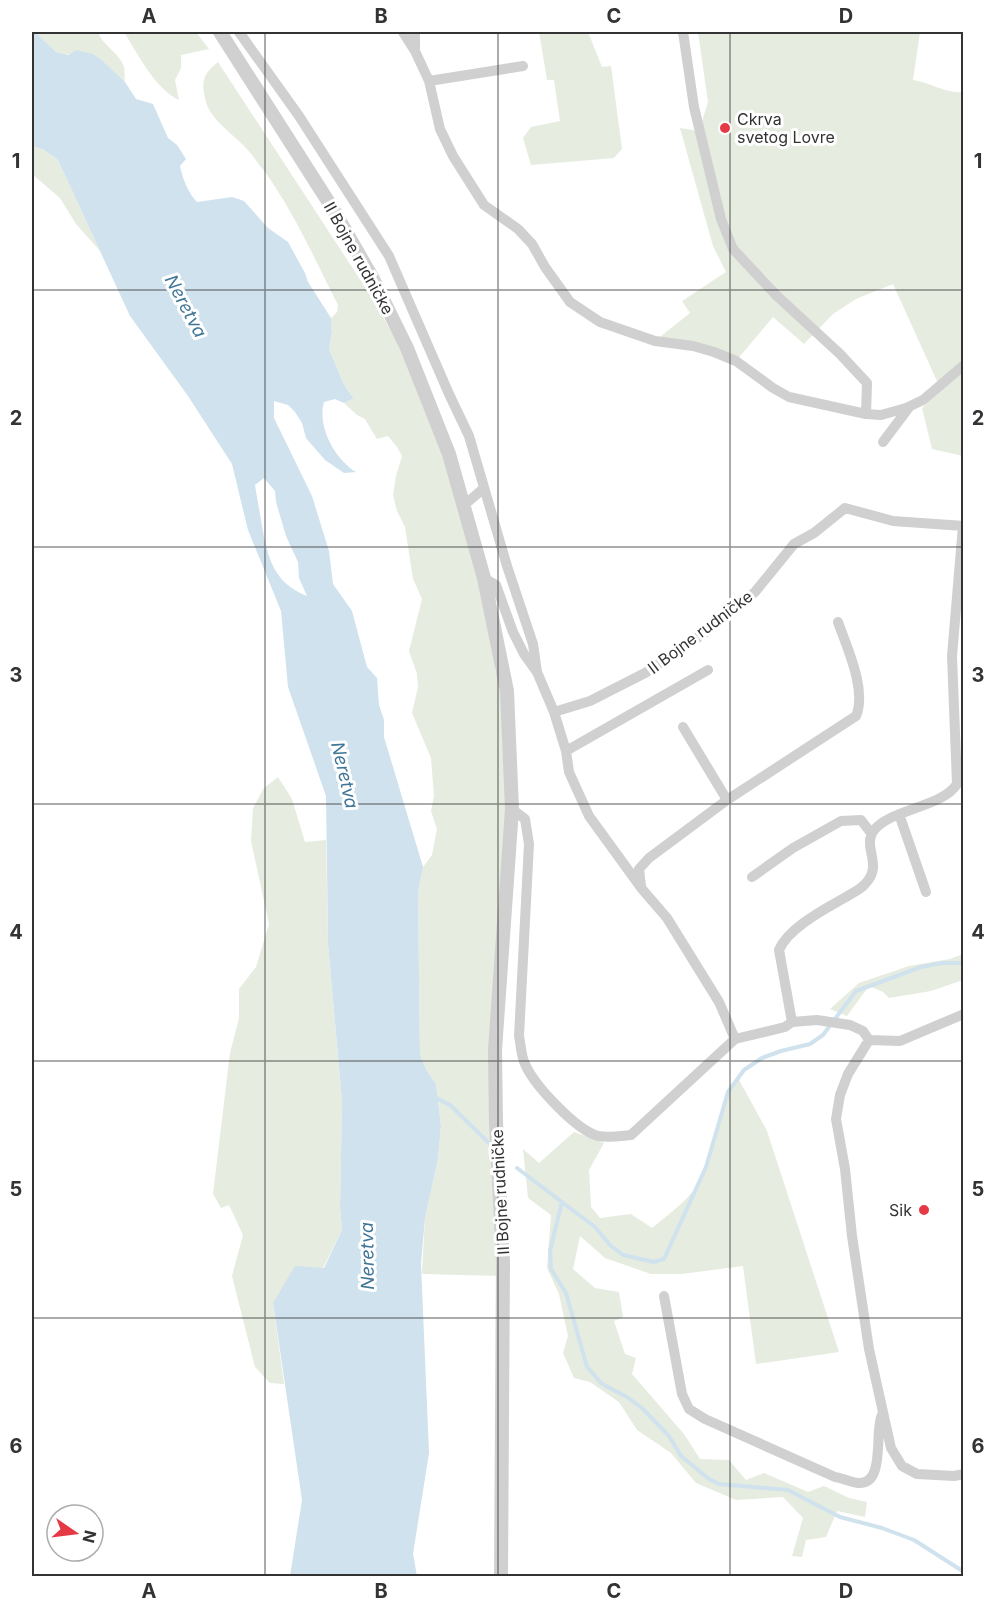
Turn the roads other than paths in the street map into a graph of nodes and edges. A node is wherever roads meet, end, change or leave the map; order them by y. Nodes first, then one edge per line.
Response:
1 (219, 32) edge
2 (240, 32) edge
3 (403, 32) edge
4 (415, 32) edge
5 (683, 32) edge
6 (415, 51) junction
7 (523, 66) dead end
8 (429, 81) junction
9 (963, 365) edge
10 (910, 406) junction
11 (866, 414) junction
12 (883, 441) dead end
13 (484, 488) junction
14 (462, 503) junction
15 (963, 526) edge
16 (484, 578) junction
17 (838, 622) dead end
18 (708, 670) dead end
19 (537, 672) junction
20 (554, 712) junction
21 (683, 727) dead end
22 (566, 751) junction
23 (727, 800) junction
24 (512, 809) junction
25 (899, 814) junction
26 (871, 833) junction
27 (752, 877) dead end
28 (642, 889) junction
29 (927, 892) dead end
30 (963, 1014) edge
31 (792, 1022) junction
32 (735, 1040) junction
33 (870, 1040) junction
34 (664, 1296) dead end
35 (883, 1413) junction
36 (963, 1474) edge
37 (501, 1576) edge

1 - 14 street, II Bojne rudničke
2 - 13 street, II Bojne rudničke
3 - 6 street
4 - 6 street
5 - 11 street
6 - 8 street
7 - 8 street
8 - 11 street
9 - 10 street
10 - 11 street
10 - 12 street
13 - 14 street
13 - 19 street, II Bojne rudničke
14 - 16 street, II Bojne rudničke
15 - 20 street, II Bojne rudničke
15 - 25 street, II Bojne rudničke
16 - 19 street, II Bojne rudničke
16 - 24 street, II Bojne rudničke
17 - 23 street
18 - 22 street, II Bojne rudničke
19 - 20 street
20 - 22 street
21 - 23 street
22 - 28 street
23 - 28 street
24 - 32 street
24 - 37 street, II Bojne rudničke
25 - 26 street, II Bojne rudničke
25 - 29 street
26 - 27 street
26 - 31 street
28 - 32 street
30 - 33 street
31 - 32 street
31 - 33 street
33 - 35 street
34 - 35 street
35 - 36 street

